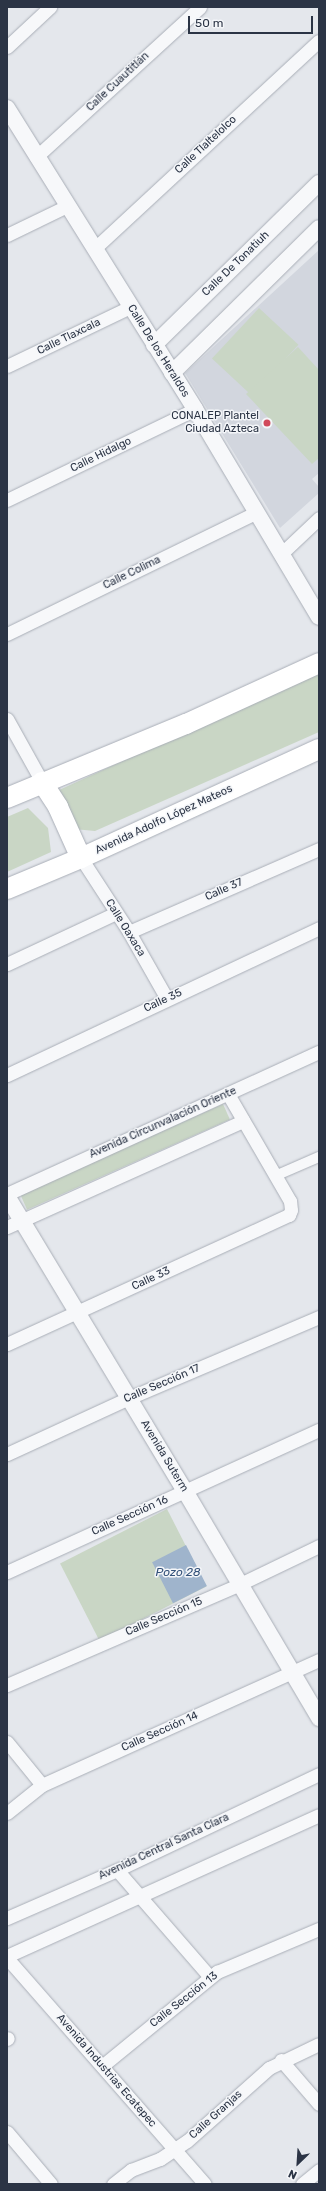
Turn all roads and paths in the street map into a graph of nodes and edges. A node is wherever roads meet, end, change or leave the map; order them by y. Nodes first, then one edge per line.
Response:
1 (50, 7) edge
2 (200, 7) edge
3 (319, 41) edge
4 (7, 47) edge
5 (7, 108) edge
6 (36, 157) junction
7 (319, 183) edge
8 (66, 206) junction
9 (319, 228) edge
10 (7, 235) edge
11 (94, 250) junction
12 (130, 307) junction
13 (154, 345) junction
14 (7, 366) edge
15 (172, 373) junction
16 (195, 410) junction
17 (7, 500) edge
18 (257, 512) junction
19 (319, 518) edge
20 (282, 553) junction
21 (319, 617) edge
22 (7, 634) edge
23 (319, 664) edge
24 (7, 719) edge
25 (319, 749) edge
26 (42, 782) junction
27 (7, 798) edge
28 (319, 848) edge
29 (81, 858) junction
30 (7, 888) edge
31 (116, 913) junction
32 (319, 928) edge
33 (129, 932) junction
34 (7, 964) edge
35 (167, 999) junction
36 (319, 1052) edge
37 (7, 1075) edge
38 (228, 1094) junction
39 (243, 1121) junction
40 (319, 1157) edge
41 (276, 1176) junction
42 (7, 1195) edge
43 (22, 1220) junction
44 (7, 1227) edge
45 (78, 1312) junction
46 (319, 1317) edge
47 (7, 1344) edge
48 (129, 1398) junction
49 (319, 1430) edge
50 (7, 1454) edge
51 (185, 1491) junction
52 (319, 1546) edge
53 (7, 1572) edge
54 (240, 1584) junction
55 (319, 1660) edge
56 (291, 1673) junction
57 (7, 1685) edge
58 (319, 1718) edge
59 (7, 1742) edge
60 (319, 1774) edge
61 (42, 1785) junction
62 (7, 1813) edge
63 (319, 1815) edge
64 (117, 1870) junction
65 (139, 1896) junction
66 (7, 1918) edge
67 (319, 1929) edge
68 (7, 1957) edge
69 (210, 1977) junction
70 (319, 2044) edge
71 (281, 2060) junction
72 (102, 2066) junction
73 (319, 2104) edge
74 (7, 2132) edge
75 (174, 2150) junction
76 (319, 2170) edge
77 (51, 2184) edge
78 (113, 2184) edge
79 (205, 2184) edge
80 (302, 2184) edge

1 - 4 street
2 - 6 street, Calle Cuautitlán
3 - 11 street, Calle Tlaltelolco
5 - 6 street, Calle De los Heraldos
6 - 8 street, Calle De los Heraldos
7 - 13 street, Calle De Tonatiuh
8 - 10 street
8 - 11 street, Calle De los Heraldos
9 - 15 street
11 - 12 street, Calle De los Heraldos
12 - 13 street, Calle De los Heraldos
12 - 14 street, Calle Tlaxcala
13 - 15 street, Calle De los Heraldos
15 - 16 street, Calle De los Heraldos
16 - 17 street, Calle Hidalgo
16 - 18 street, Calle De los Heraldos
18 - 20 street, Calle De los Heraldos
18 - 22 street, Calle Colima
19 - 20 street
20 - 21 street, Calle De los Heraldos
23 - 26 main road
24 - 26 street
25 - 29 main road, Avenida Adolfo López Mateos
26 - 27 main road
26 - 29 main road
28 - 33 street, Calle 37
29 - 30 main road, Avenida Adolfo López Mateos
29 - 31 street, Calle Oaxaca
31 - 33 street, Calle Oaxaca
31 - 34 street
32 - 35 street, Calle 35
33 - 35 street, Calle Oaxaca
35 - 37 street, Calle 35
36 - 38 street, Avenida Circunvalación Oriente
38 - 39 street
38 - 42 street, Avenida Circunvalación Oriente
39 - 41 street
39 - 43 street
40 - 41 street
41 - 45 street, Calle 33
42 - 43 street, Avenida Suterm
43 - 44 street
43 - 45 street, Avenida Suterm
45 - 47 street, Calle 33
45 - 48 street, Avenida Suterm
46 - 48 street, Calle Sección 17
48 - 50 street, Calle Sección 17
48 - 51 street, Avenida Suterm
49 - 51 street, Calle Sección 16
51 - 53 street, Calle Sección 16
51 - 54 street, Avenida Suterm
52 - 54 street, Calle Sección 15
54 - 56 street, Avenida Suterm
54 - 57 street, Calle Sección 15
55 - 56 street, Calle Sección 14
56 - 58 street, Avenida Suterm
56 - 61 street, Calle Sección 14
59 - 61 street
60 - 64 street, Avenida Central Santa Clara
61 - 62 street, Calle Sección 14
63 - 65 street
64 - 65 street
64 - 66 street, Avenida Central Santa Clara
65 - 68 street
65 - 69 street
67 - 69 street, Calle Sección 13
68 - 72 street, Avenida Industrias Ecatepec
69 - 72 street, Calle Sección 13
70 - 71 street, Calle Granjas
71 - 73 street
71 - 75 street, Calle Granjas
72 - 75 street, Avenida Industrias Ecatepec
74 - 77 street
75 - 78 street, Calle Granjas
75 - 79 street, Avenida Industrias Ecatepec
76 - 80 street

